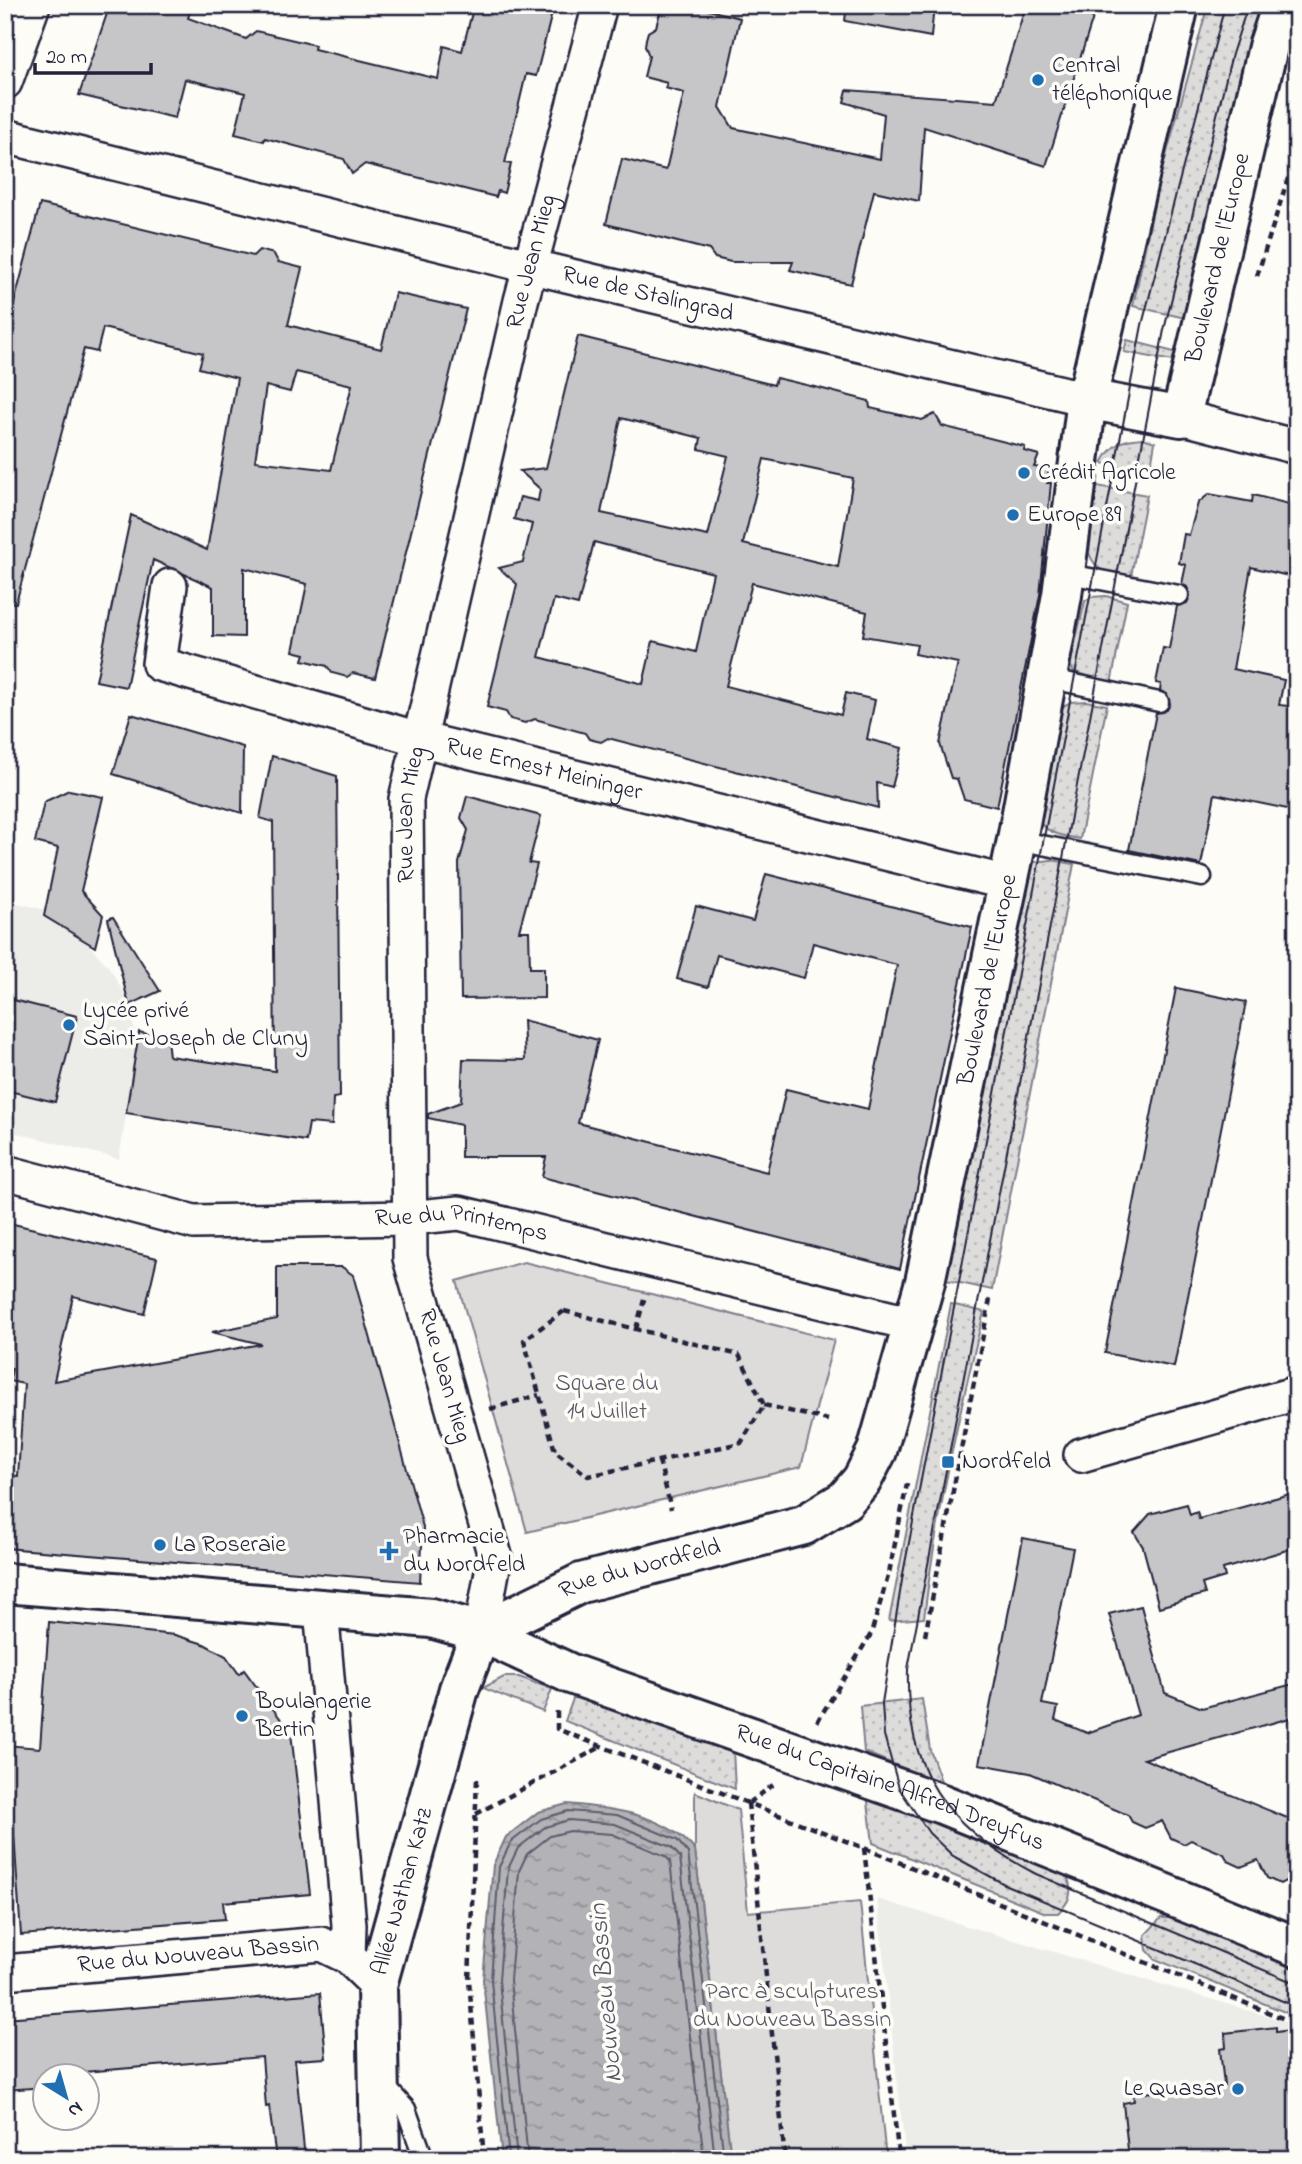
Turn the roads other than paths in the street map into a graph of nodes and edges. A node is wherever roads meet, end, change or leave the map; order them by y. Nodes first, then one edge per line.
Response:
1 (33, 5) edge
2 (600, 5) edge
3 (1179, 5) edge
4 (1282, 5) edge
5 (5, 82) edge
6 (5, 136) edge
7 (533, 267) junction
8 (1087, 399) junction
9 (1181, 417) junction
10 (1297, 447) edge
11 (1065, 573) junction
12 (170, 586) dead end
13 (1179, 595) dead end
14 (1047, 678) junction
15 (1158, 702) dead end
16 (419, 739) junction
17 (1017, 840) junction
18 (1202, 877) dead end
19 (1008, 883) junction
20 (5, 1172) edge
21 (408, 1218) junction
22 (913, 1324) junction
23 (1297, 1393) edge
24 (1081, 1455) dead end
25 (804, 1525) joint
26 (5, 1583) edge
27 (321, 1609) junction
28 (481, 1632) junction
29 (1297, 1947) edge
30 (348, 1957) junction
31 (5, 1972) edge
32 (377, 1985) junction
33 (379, 2080) junction
34 (380, 2159) edge
35 (424, 2159) edge

1 - 5 street
2 - 7 street, Rue Jean Mieg
3 - 8 main road, Boulevard de l'Europe
4 - 9 main road, Boulevard de l'Europe
6 - 7 street, Rue de Stalingrad
7 - 8 street, Rue de Stalingrad
7 - 16 street, Rue Jean Mieg
8 - 9 main road
8 - 11 main road, Boulevard de l'Europe
9 - 10 street
11 - 13 lane
11 - 14 main road, Boulevard de l'Europe
12 - 16 street, Rue Ernest Meininger
14 - 15 lane
14 - 17 main road, Boulevard de l'Europe
16 - 19 street, Rue Ernest Meininger
16 - 21 street, Rue Jean Mieg
17 - 18 lane
17 - 19 main road, Boulevard de l'Europe
19 - 22 main road, Boulevard de l'Europe
20 - 21 street, Rue du Printemps
21 - 22 street, Rue du Printemps
21 - 28 street, Rue Jean Mieg
22 - 25 main road, Boulevard de l'Europe
23 - 24 street
25 - 28 main road, Rue du Nordfeld
26 - 27 main road
27 - 28 main road, Rue du Capitaine Alfred Dreyfus
27 - 30 street
28 - 29 main road, Rue du Capitaine Alfred Dreyfus
28 - 32 main road, Allée Nathan Katz
30 - 31 street, Rue du Nouveau Bassin
30 - 32 street, Rue du Nouveau Bassin
32 - 33 main road, Allée Nathan Katz
33 - 34 main road, Allée Nathan Katz
33 - 35 lane

